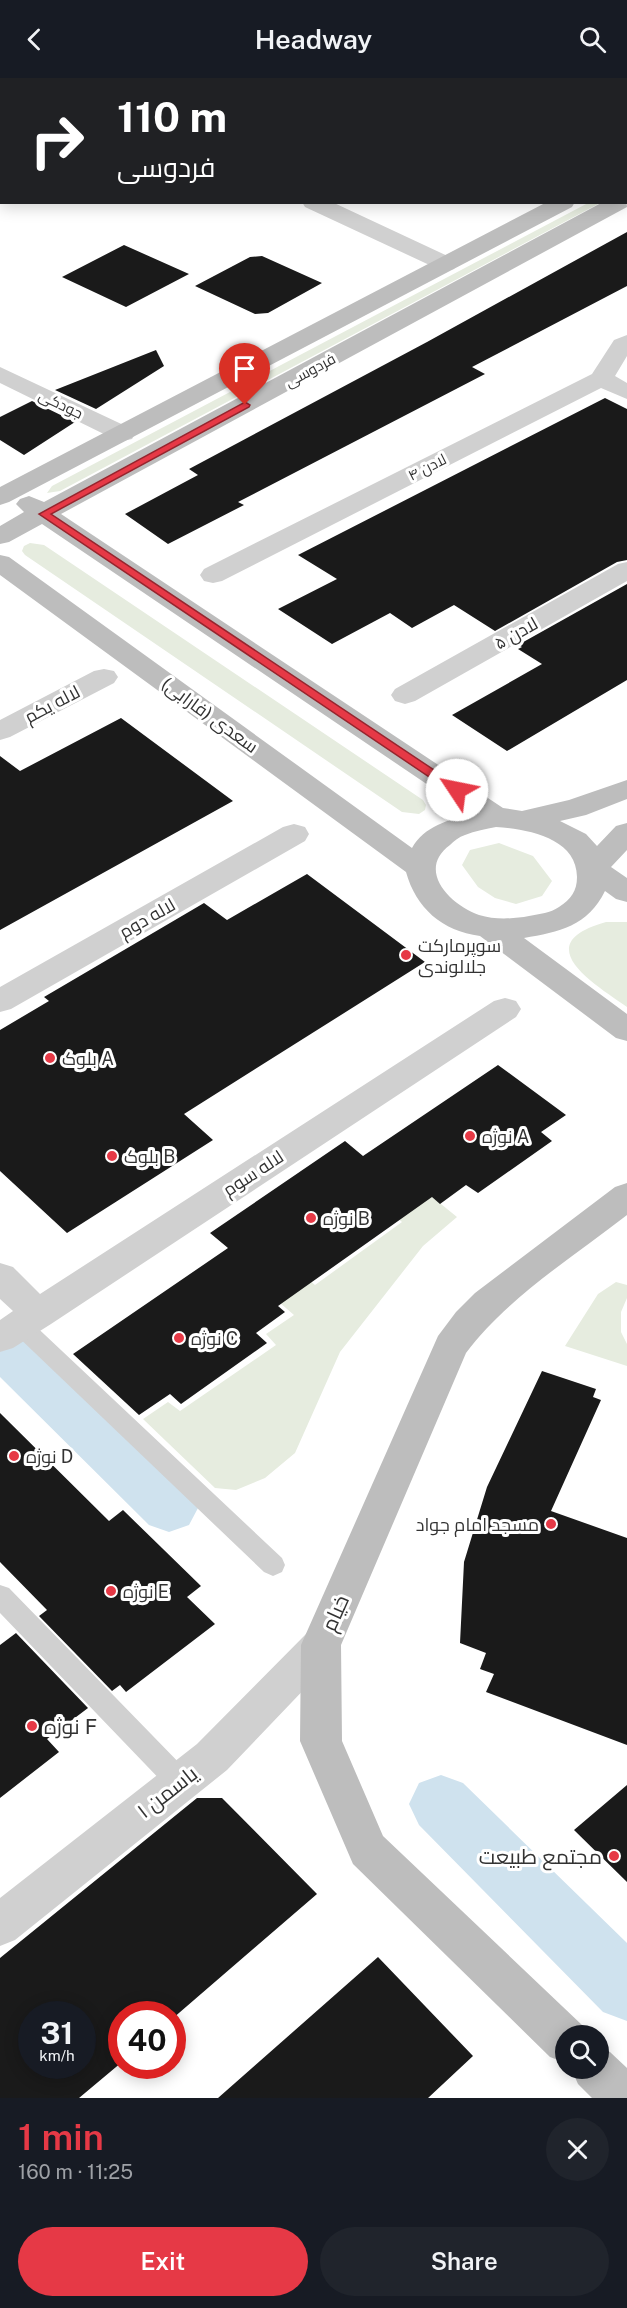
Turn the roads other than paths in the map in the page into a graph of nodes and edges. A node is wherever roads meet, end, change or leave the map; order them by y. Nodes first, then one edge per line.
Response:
1 (317, 204) edge
2 (560, 204) edge
3 (616, 204) edge
4 (446, 264) junction
5 (627, 342) edge
6 (0, 374) edge
7 (601, 379) junction
8 (627, 392) edge
9 (123, 434) junction
10 (4, 491) edge
11 (44, 514) junction
12 (0, 537) edge
13 (0, 563) edge
14 (627, 570) edge
15 (213, 575) dead end
16 (104, 676) dead end
17 (405, 695) dead end
18 (0, 731) edge
19 (627, 789) edge
20 (496, 817) junction
21 (526, 819) junction
22 (627, 833) edge
23 (294, 834) dead end
24 (419, 867) junction
25 (592, 868) junction
26 (627, 892) edge
27 (491, 929) junction
28 (0, 1001) edge
29 (505, 1008) dead end
30 (627, 1030) edge
31 (627, 1196) edge
32 (0, 1277) edge
33 (19, 1325) edge
34 (273, 1565) dead end
35 (0, 1596) edge
36 (321, 1645) junction
37 (179, 1782) junction
38 (0, 1925) edge
39 (555, 2030) edge
40 (605, 2079) edge
41 (625, 2098) edge

1 - 4 street
2 - 4 street, فردوسی
3 - 11 street, فردوسی
4 - 9 street, فردوسی
5 - 7 street
6 - 9 street, جودکی
7 - 8 street
7 - 15 street, لادن ۴
9 - 10 street, فردوسی
10 - 11 street
11 - 12 street, فردوسی
11 - 20 street
13 - 24 street, سعدی (فارابی)
14 - 17 street, لادن ۵
16 - 18 street, لاله یکم
19 - 21 street
20 - 21 street
20 - 24 street
21 - 25 street
22 - 25 street
23 - 28 street, لاله دوم
24 - 27 street
25 - 26 street
25 - 27 street
27 - 30 street
29 - 33 street, لاله سوم
31 - 36 street, خیام
32 - 33 street
33 - 34 lane
35 - 37 lane
36 - 37 street, یاسمن ۱
36 - 39 street, خیام
37 - 38 street, یاسمن ۱
40 - 41 street

